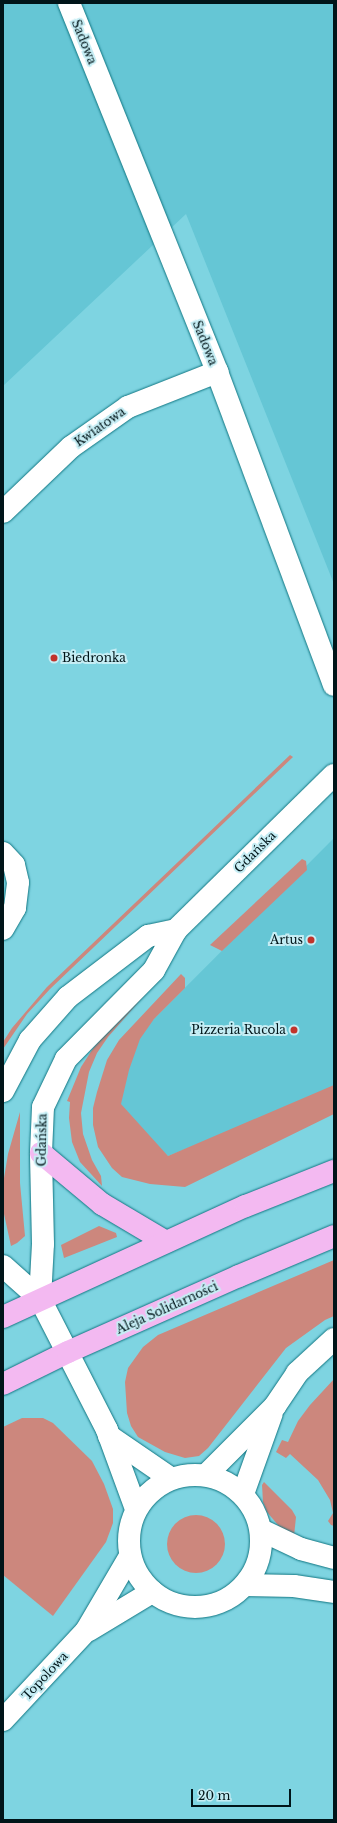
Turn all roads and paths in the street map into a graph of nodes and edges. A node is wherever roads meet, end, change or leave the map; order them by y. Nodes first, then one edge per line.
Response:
1 (68, 3) edge
2 (217, 372) junction
3 (3, 512) edge
4 (334, 685) edge
5 (334, 775) edge
6 (8, 859) edge
7 (10, 889) edge
8 (3, 929) edge
9 (176, 930) junction
10 (3, 1091) edge
11 (41, 1153) junction
12 (334, 1171) edge
13 (334, 1236) edge
14 (166, 1242) junction
15 (3, 1266) edge
16 (40, 1299) junction
17 (3, 1317) edge
18 (334, 1339) edge
19 (68, 1352) junction
20 (3, 1384) edge
21 (274, 1406) junction
22 (109, 1436) junction
23 (206, 1475) junction
24 (170, 1478) junction
25 (244, 1494) junction
26 (136, 1509) junction
27 (261, 1530) junction
28 (130, 1556) junction
29 (334, 1558) edge
30 (245, 1585) junction
31 (152, 1592) junction
32 (334, 1592) edge
33 (86, 1631) junction
34 (3, 1720) edge

1 - 2 street, Sadowa
2 - 3 street, Kwiatowa
2 - 4 street, Sadowa
5 - 9 street, Gdańska
6 - 7 street
7 - 8 street
9 - 10 street
9 - 11 street, Gdańska
11 - 14 main road
11 - 16 street, Gdańska
12 - 14 main road
13 - 19 main road, Aleja Solidarności
14 - 16 main road
15 - 16 street
16 - 17 main road
16 - 19 street
18 - 21 street
19 - 20 main road, Aleja Solidarności
19 - 22 street
21 - 23 street
21 - 25 street
22 - 24 street
22 - 26 street
23 - 24 street
23 - 25 street
24 - 26 street
25 - 27 street
26 - 28 street
27 - 29 street
27 - 30 street
28 - 31 street
28 - 33 street, Topolowa
30 - 31 street
30 - 32 street
31 - 33 street, Topolowa
33 - 34 street, Topolowa

